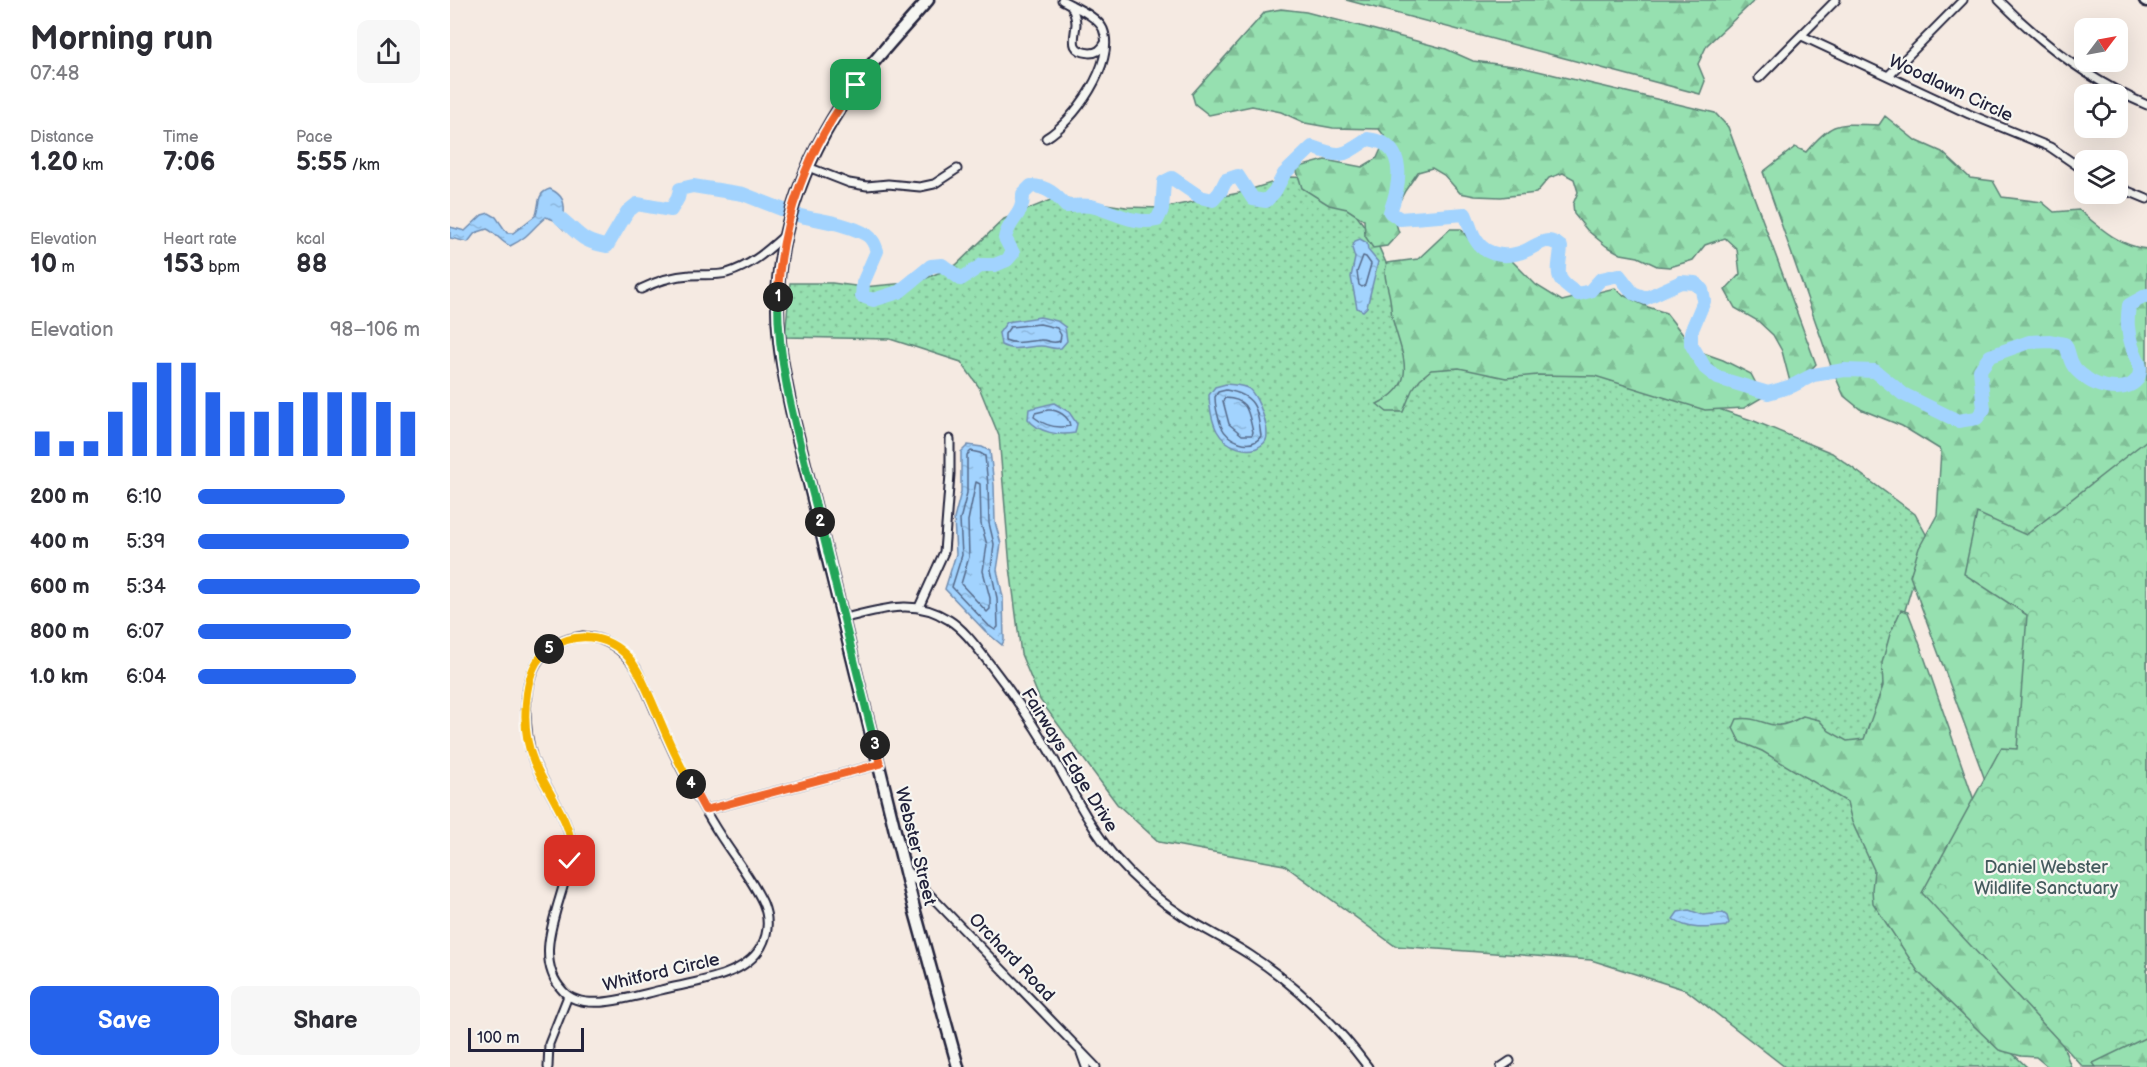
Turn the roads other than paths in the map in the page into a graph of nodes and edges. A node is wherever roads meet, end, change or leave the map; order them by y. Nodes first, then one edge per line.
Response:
1 (928, 0) edge
2 (1062, 0) edge
3 (1836, 0) edge
4 (1963, 0) edge
5 (1999, 0) edge
6 (1071, 5) junction
7 (1802, 36) junction
8 (1105, 43) junction
9 (1889, 75) junction
10 (1759, 78) dead end
11 (2147, 105) edge
12 (1046, 138) dead end
13 (2074, 163) edge
14 (807, 167) junction
15 (957, 169) dead end
16 (2128, 191) edge
17 (2147, 199) edge
18 (786, 236) junction
19 (640, 289) dead end
20 (950, 439) dead end
21 (919, 607) junction
22 (844, 618) junction
23 (880, 764) junction
24 (705, 810) junction
25 (904, 869) junction
26 (568, 996) junction
27 (1080, 1050) junction
28 (1510, 1061) dead end
29 (548, 1067) edge
30 (958, 1067) edge
31 (1086, 1067) edge
32 (1096, 1067) edge
33 (1368, 1067) edge
34 (1502, 1067) edge

1 - 14 street, Webster Street
2 - 6 street
3 - 7 street
4 - 9 street
5 - 11 street
6 - 8 street
6 - 8 street
7 - 9 street, Woodlawn Circle
7 - 10 street
8 - 12 street
9 - 13 street, Woodlawn Circle
14 - 15 street
14 - 18 street, Webster Street
16 - 17 street
18 - 19 street
18 - 22 street, Webster Street
20 - 21 street
21 - 22 street, Fairways Edge Drive
21 - 33 street, Fairways Edge Drive
22 - 23 street, Webster Street
23 - 24 street
23 - 25 street, Webster Street
24 - 26 street, Whitford Circle
24 - 26 street, Whitford Circle
25 - 27 street, Orchard Road
25 - 30 street, Webster Street
26 - 29 street
27 - 31 street
27 - 32 street, Orchard Road
28 - 34 street

